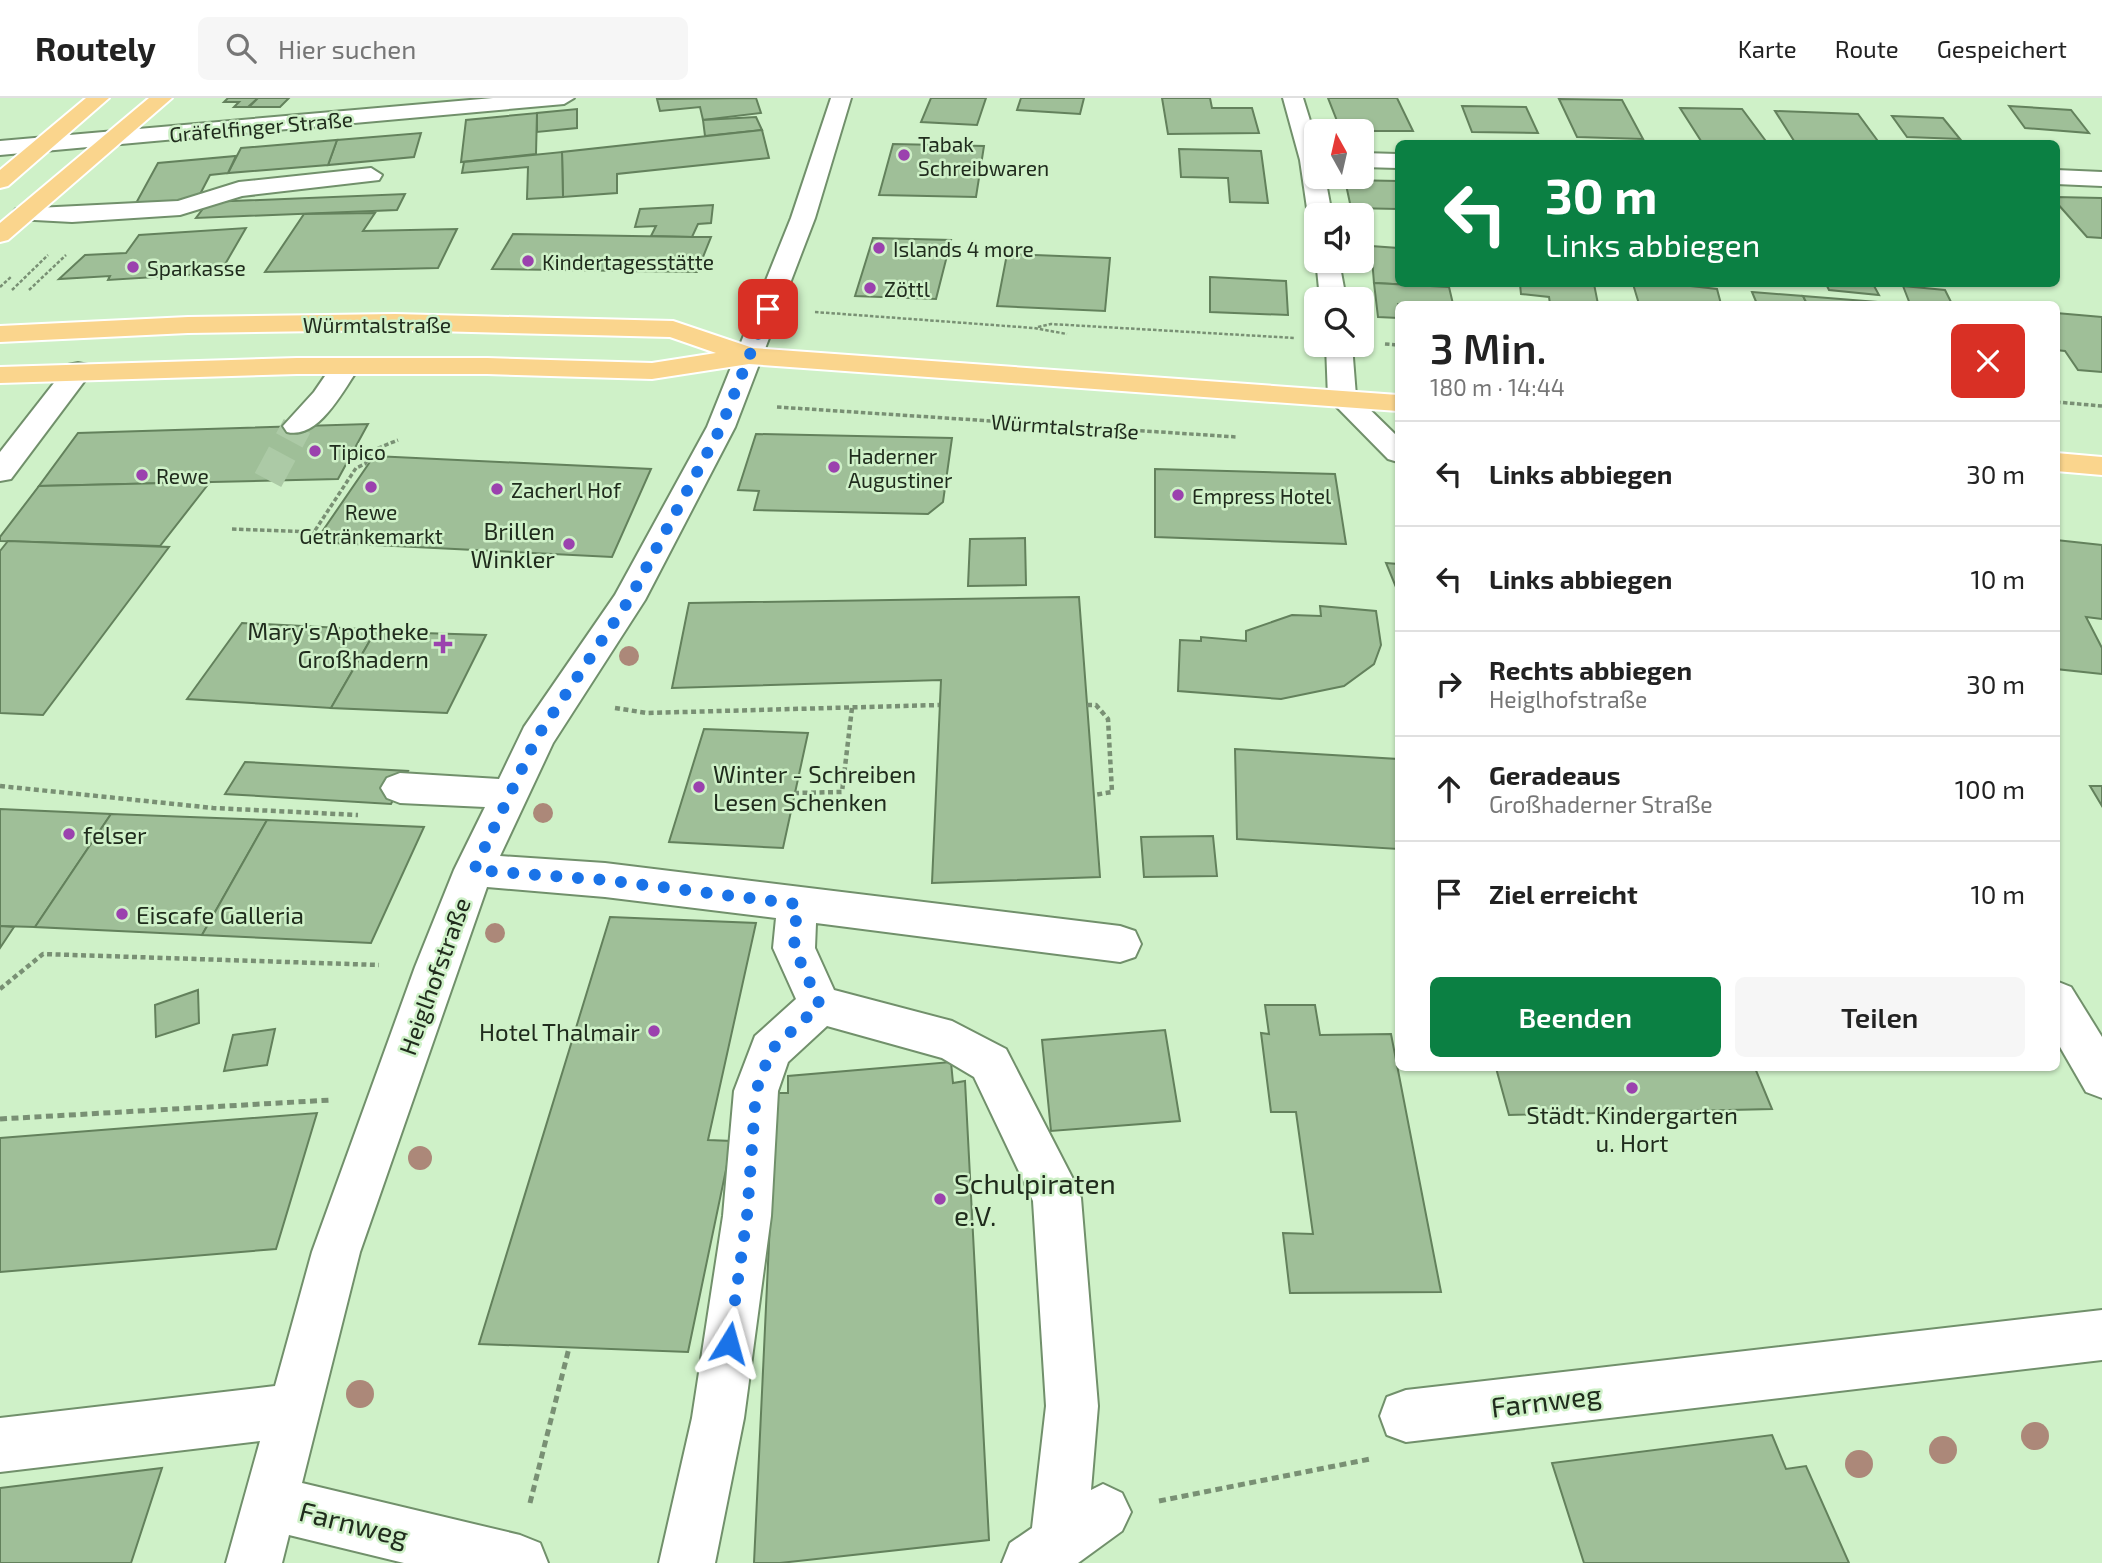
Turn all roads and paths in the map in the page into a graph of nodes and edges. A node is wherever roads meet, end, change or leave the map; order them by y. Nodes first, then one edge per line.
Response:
1 (99, 98) edge
2 (162, 98) edge
3 (564, 98) edge
4 (841, 98) edge
5 (1293, 98) edge
6 (477, 103) edge
7 (1304, 130) edge
8 (116, 138) junction
9 (46, 144) junction
10 (0, 148) edge
11 (1374, 160) edge
12 (1395, 161) edge
13 (371, 175) dead end
14 (2060, 177) edge
15 (2102, 179) edge
16 (0, 181) edge
17 (24, 214) junction
18 (0, 235) edge
19 (71, 251) dead end
20 (46, 259) dead end
21 (7, 294) dead end
22 (23, 295) dead end
23 (768, 309) junction
24 (0, 334) edge
25 (1302, 338) dead end
26 (749, 356) junction
27 (1340, 357) edge
28 (346, 366) junction
29 (78, 371) junction
30 (0, 375) edge
31 (1342, 398) junction
32 (2060, 402) edge
33 (1395, 403) edge
34 (731, 404) junction
35 (2102, 406) edge
36 (297, 426) tunnel mouth
37 (1242, 437) dead end
38 (398, 440) dead end
39 (1395, 450) edge
40 (2060, 462) edge
41 (3, 463) edge
42 (2102, 466) edge
43 (232, 529) dead end
44 (563, 698) junction
45 (940, 705) dead end
46 (1087, 705) dead end
47 (852, 708) junction
48 (0, 786) edge
49 (400, 788) dead end
50 (794, 793) dead end
51 (510, 794) junction
52 (1094, 795) dead end
53 (362, 815) dead end
54 (474, 870) junction
55 (797, 904) junction
56 (1120, 944) dead end
57 (436, 967) junction
58 (0, 989) edge
59 (820, 1005) junction
60 (2060, 1007) edge
61 (2102, 1077) edge
62 (315, 1101) dead end
63 (0, 1119) edge
64 (2102, 1335) edge
65 (569, 1348) dead end
66 (295, 1410) junction
67 (1406, 1416) joint
68 (0, 1445) edge
69 (270, 1503) junction
70 (1103, 1512) joint
71 (1044, 1554) edge
72 (518, 1562) edge
73 (254, 1563) edge
74 (687, 1563) edge

1 - 9 main road
2 - 8 main road
3 - 6 street, Gräfelfinger Straße
4 - 23 street, Heiglhofstraße
5 - 7 street
6 - 8 street, Gräfelfinger Straße
8 - 9 street, Gräfelfinger Straße
8 - 17 main road
9 - 10 street, Gräfelfinger Straße
9 - 16 main road
11 - 12 street
13 - 17 street
14 - 15 street
17 - 18 main road
19 - 22 path
20 - 21 path
23 - 25 path
23 - 26 street, Heiglhofstraße
24 - 26 main road, Würmtalstraße
26 - 28 main road, Würmtalstraße
26 - 31 main road, Würmtalstraße
26 - 34 street, Heiglhofstraße
27 - 31 street
28 - 29 main road, Würmtalstraße
28 - 36 street
29 - 30 main road, Würmtalstraße
29 - 41 street
31 - 33 main road, Würmtalstraße
31 - 39 street
32 - 35 path
34 - 37 path, Würmtalstraße
34 - 44 street, Heiglhofstraße
38 - 43 path
40 - 42 main road
44 - 47 path
44 - 51 street, Heiglhofstraße
45 - 47 path
46 - 52 path
47 - 50 path
48 - 53 path
49 - 51 street
51 - 54 street, Heiglhofstraße
54 - 55 street
54 - 57 street, Heiglhofstraße
55 - 56 street
55 - 59 street
57 - 58 path
57 - 66 street, Heiglhofstraße
59 - 71 street
59 - 74 street
60 - 61 street
62 - 63 path
64 - 67 street, Farnweg
65 - 72 path
66 - 68 street
66 - 69 street, Heiglhofstraße
67 - 70 path
69 - 72 street, Farnweg
69 - 73 street, Heiglhofstraße
70 - 71 street

